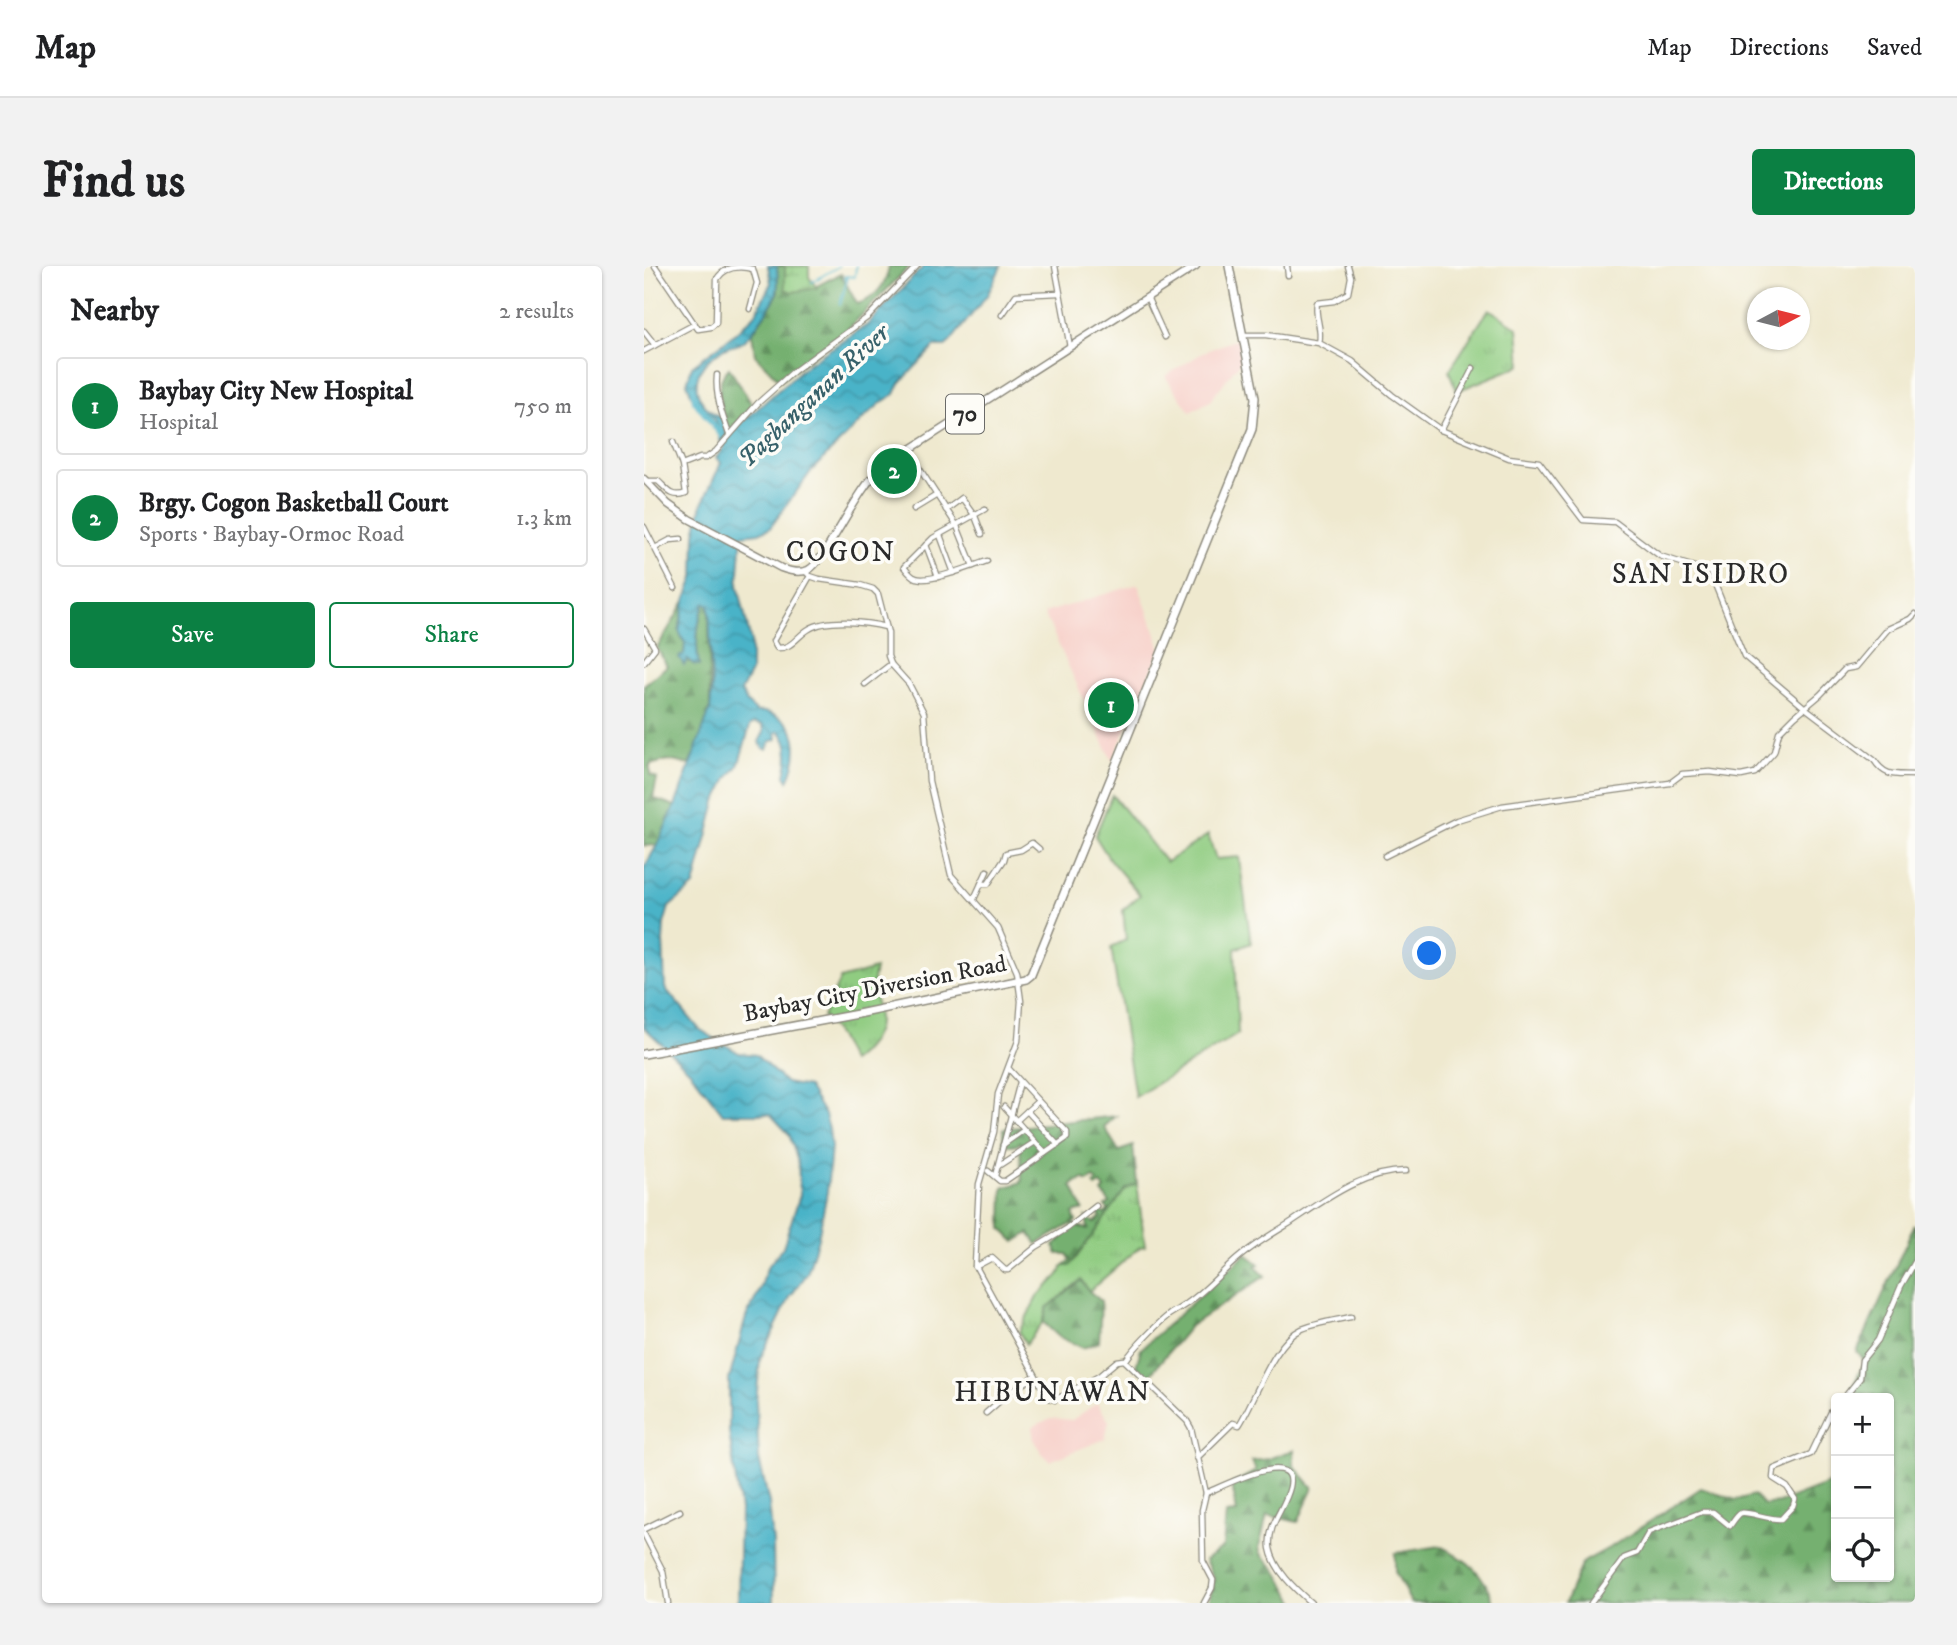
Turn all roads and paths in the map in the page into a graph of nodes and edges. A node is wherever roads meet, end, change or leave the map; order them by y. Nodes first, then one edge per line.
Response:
1 (656, 266) edge
2 (917, 266) edge
3 (1055, 266) edge
4 (1229, 266) edge
5 (1287, 266) edge
6 (1348, 266) edge
7 (1194, 267) edge
8 (1288, 275) dead end
9 (1059, 293) junction
10 (1147, 297) junction
11 (750, 309) dead end
12 (1002, 314) dead end
13 (695, 324) junction
14 (644, 331) edge
15 (1243, 335) junction
16 (1165, 337) dead end
17 (1320, 343) junction
18 (655, 345) junction
19 (1070, 346) junction
20 (644, 351) edge
21 (1473, 368) dead end
22 (717, 375) dead end
23 (1441, 430) junction
24 (729, 436) junction
25 (673, 442) dead end
26 (908, 451) junction
27 (682, 465) junction
28 (645, 480) edge
29 (937, 495) junction
30 (914, 509) dead end
31 (985, 509) dead end
32 (946, 510) junction
33 (975, 516) junction
34 (957, 526) junction
35 (644, 527) edge
36 (982, 534) dead end
37 (940, 535) junction
38 (681, 539) dead end
39 (926, 545) junction
40 (655, 548) junction
41 (986, 561) dead end
42 (974, 566) junction
43 (954, 572) junction
44 (808, 574) junction
45 (938, 576) junction
46 (676, 588) dead end
47 (1915, 614) edge
48 (886, 627) junction
49 (644, 629) edge
50 (644, 662) edge
51 (891, 664) junction
52 (865, 684) dead end
53 (1804, 707) junction
54 (1915, 775) edge
55 (1039, 849) dead end
56 (1385, 856) dead end
57 (987, 871) dead end
58 (981, 884) junction
59 (974, 900) junction
60 (1019, 980) junction
61 (644, 1054) edge
62 (1009, 1069) junction
63 (1020, 1081) junction
64 (1038, 1101) junction
65 (1004, 1107) dead end
66 (1027, 1111) junction
67 (1011, 1115) junction
68 (1016, 1121) junction
69 (1024, 1130) junction
70 (1035, 1142) junction
71 (1003, 1145) junction
72 (1058, 1145) junction
73 (1045, 1153) junction
74 (997, 1167) junction
75 (988, 1171) dead end
76 (1406, 1171) dead end
77 (995, 1176) junction
78 (1096, 1206) dead end
79 (1915, 1262) edge
80 (975, 1267) junction
81 (1351, 1317) dead end
82 (1126, 1360) junction
83 (1035, 1376) junction
84 (1848, 1393) edge
85 (1831, 1412) edge
86 (986, 1413) dead end
87 (1196, 1459) junction
88 (1206, 1493) junction
89 (680, 1511) dead end
90 (644, 1532) edge
91 (668, 1603) edge
92 (1204, 1603) edge
93 (1311, 1603) edge
94 (1591, 1603) edge

1 - 13 street
2 - 24 street
3 - 9 street
4 - 15 highway, Baybay City Diversion Road
5 - 8 street
6 - 17 street
7 - 10 main road, 70
9 - 12 street
9 - 19 street
10 - 16 street
10 - 19 main road, 70
11 - 13 street
13 - 18 street
14 - 18 street
15 - 17 street
15 - 60 highway, Baybay City Diversion Road
17 - 23 street
18 - 20 street
19 - 26 main road, 70
21 - 23 street
22 - 24 street
23 - 53 street
24 - 27 street
25 - 27 street
26 - 29 street
26 - 44 main road, 70
27 - 28 street
28 - 44 main road
29 - 30 street
29 - 32 street
31 - 33 street
32 - 33 street
32 - 34 street
33 - 34 street
33 - 36 street
34 - 37 street
34 - 42 street
35 - 40 street
37 - 39 street
37 - 43 street
38 - 40 street
39 - 45 street
39 - 45 street
40 - 46 street
41 - 42 street
42 - 43 street
43 - 45 street
44 - 48 street
44 - 48 street
47 - 53 street
48 - 51 street
49 - 50 street
51 - 52 street
51 - 59 street
53 - 54 street
53 - 56 street
55 - 58 street
57 - 58 street
58 - 59 street
59 - 60 street
60 - 61 highway, Baybay City Diversion Road
60 - 62 street
62 - 63 street
62 - 80 street
63 - 64 street
63 - 67 street
64 - 66 street
64 - 72 street
65 - 67 street
66 - 68 street
66 - 72 street
67 - 68 street
67 - 71 street
68 - 69 street
69 - 70 street
69 - 71 street
70 - 73 street
70 - 74 street
71 - 74 street
72 - 73 street
73 - 77 street
74 - 77 street
75 - 77 street
76 - 82 street
78 - 80 street
79 - 84 street
80 - 83 street
81 - 87 street
82 - 83 street
82 - 87 street
83 - 86 street
85 - 94 street
87 - 88 street
88 - 92 street
88 - 93 street
89 - 90 street
90 - 91 street

